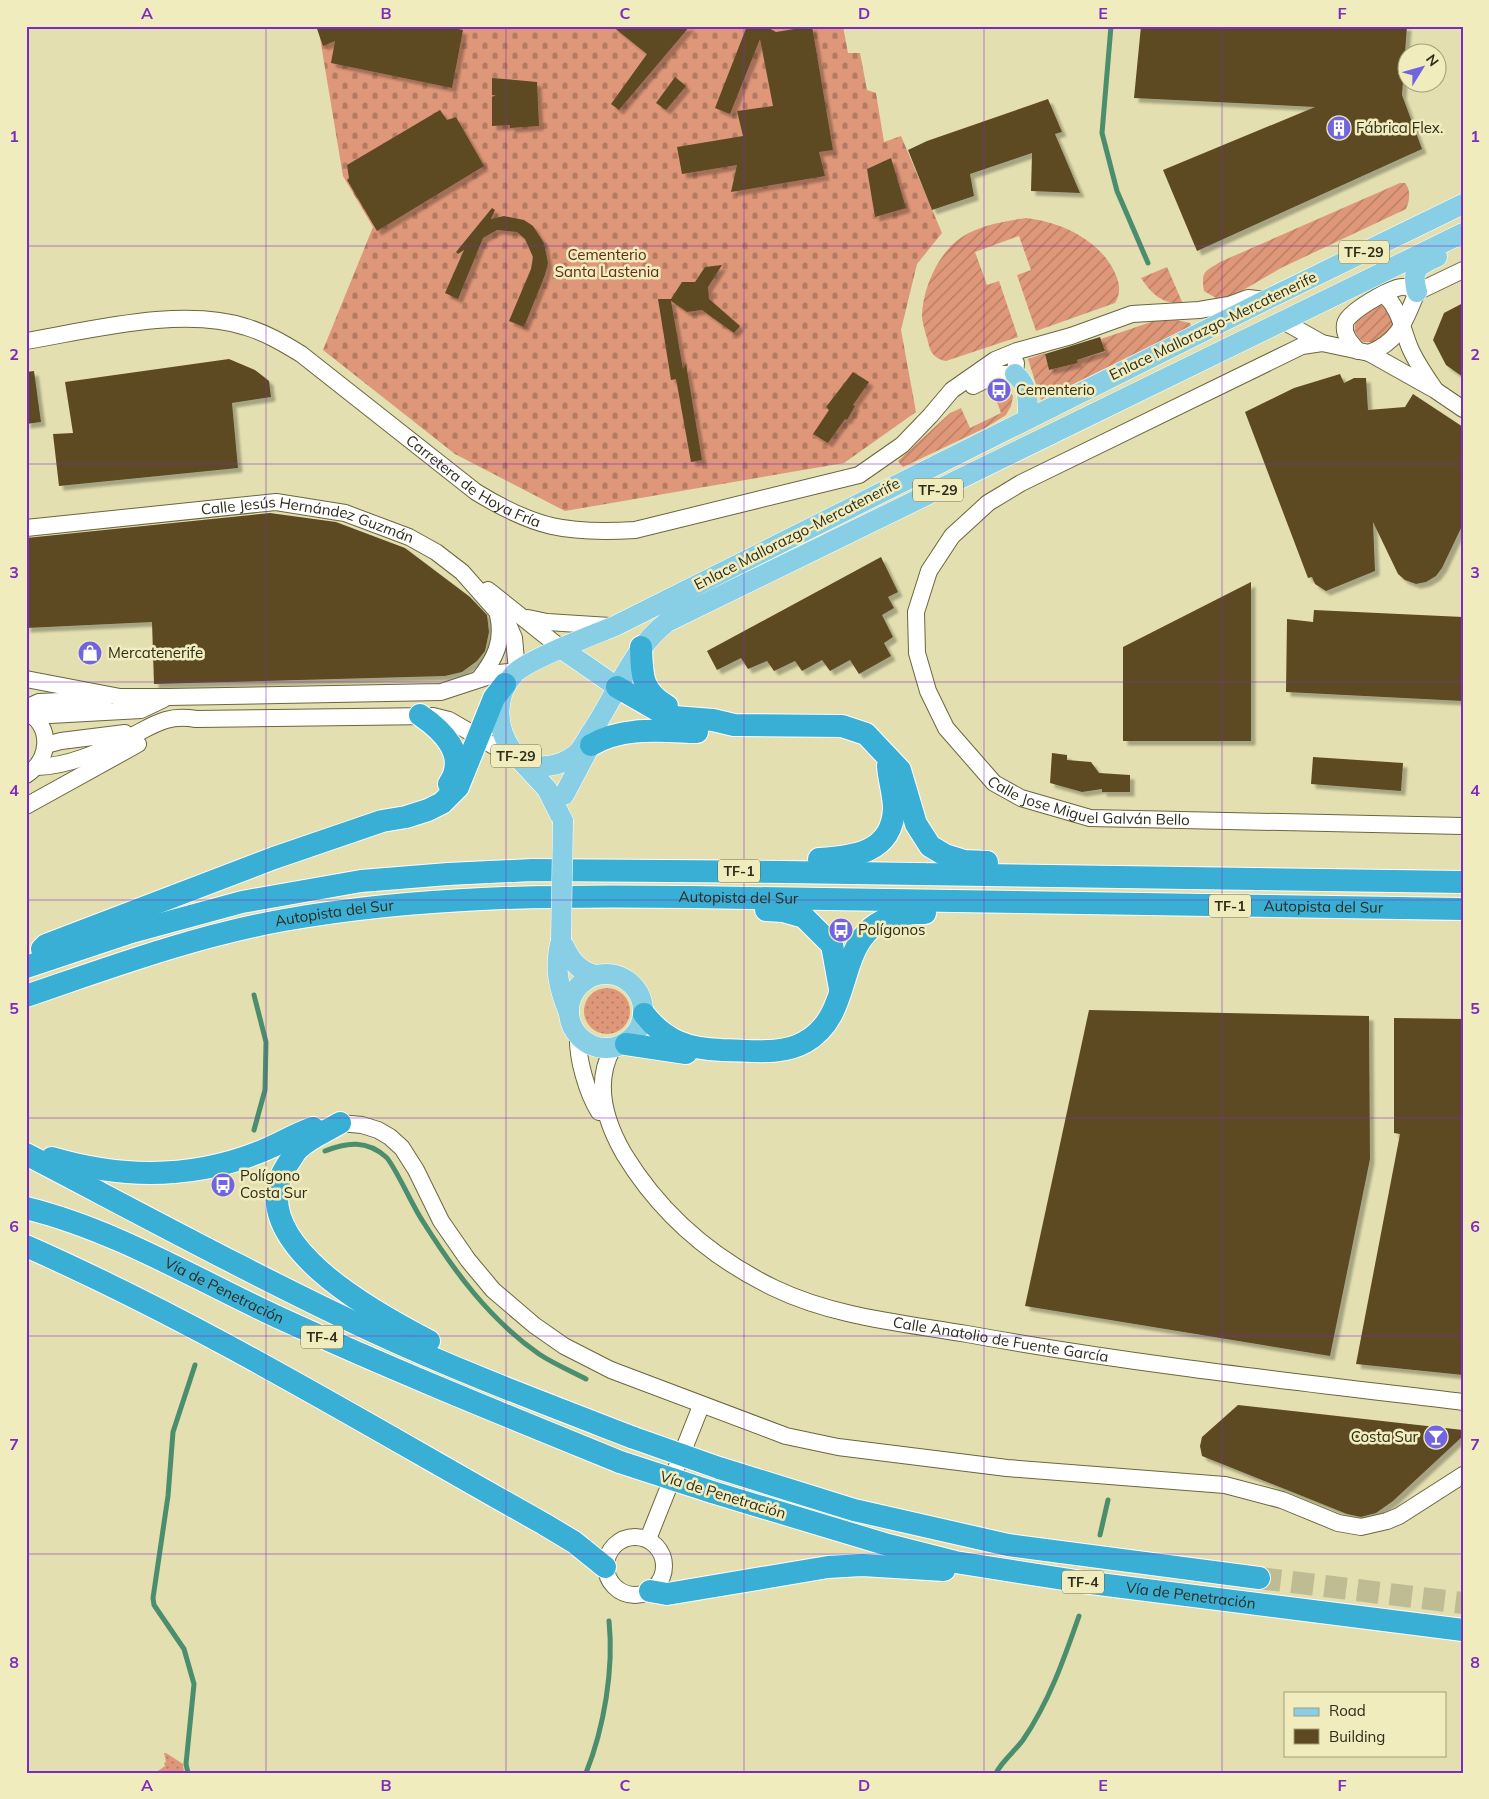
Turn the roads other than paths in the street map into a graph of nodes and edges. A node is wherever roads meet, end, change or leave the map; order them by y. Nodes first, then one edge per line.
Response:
1 (1463, 204) edge
2 (1463, 233) edge
3 (1463, 246) edge
4 (1463, 270) edge
5 (1417, 292) junction
6 (1385, 295) junction
7 (1266, 300) junction
8 (1283, 321) junction
9 (1403, 324) junction
10 (26, 340) edge
11 (1322, 343) junction
12 (1017, 351) junction
13 (1364, 352) junction
14 (1015, 374) junction
15 (1435, 390) junction
16 (1463, 409) edge
17 (930, 416) junction
18 (1028, 418) junction
19 (26, 528) edge
20 (462, 572) junction
21 (497, 610) junction
22 (523, 616) junction
23 (615, 626) junction
24 (641, 647) junction
25 (562, 649) junction
26 (511, 678) junction
27 (26, 680) edge
28 (478, 680) junction
29 (617, 687) junction
30 (120, 697) junction
31 (168, 697) junction
32 (28, 712) edge
33 (420, 715) junction
34 (686, 716) junction
35 (196, 719) junction
36 (734, 725) junction
37 (141, 730) junction
38 (479, 736) junction
39 (46, 745) junction
40 (584, 750) junction
41 (887, 755) junction
42 (520, 761) junction
43 (29, 773) edge
44 (26, 806) edge
45 (394, 817) junction
46 (563, 821) junction
47 (1463, 826) edge
48 (784, 872) junction
49 (1024, 877) junction
50 (1463, 882) edge
51 (691, 897) junction
52 (997, 902) junction
53 (1463, 909) edge
54 (561, 940) junction
55 (27, 967) edge
56 (596, 975) junction
57 (840, 989) junction
58 (26, 996) edge
59 (569, 1013) junction
60 (644, 1014) junction
61 (578, 1036) junction
62 (619, 1046) junction
63 (706, 1049) junction
64 (340, 1123) junction
65 (611, 1128) junction
66 (26, 1152) edge
67 (26, 1208) edge
68 (26, 1246) edge
69 (1463, 1402) edge
70 (543, 1403) junction
71 (701, 1406) junction
72 (1463, 1467) edge
73 (1456, 1478) edge
74 (648, 1539) junction
75 (605, 1566) junction
76 (1041, 1576) junction
77 (1258, 1578) tunnel mouth
78 (650, 1591) junction
79 (1463, 1630) edge

1 - 7 main road, Enlace Mallorazgo-Mercatenerife / TF-29
2 - 8 main road, Enlace Mallorazgo-Mercatenerife / TF-29
3 - 5 main road
4 - 5 street
5 - 6 street
5 - 9 street
6 - 9 street
6 - 13 street
7 - 12 street, Carretera de Hoya Fría
7 - 18 main road, Enlace Mallorazgo-Mercatenerife / TF-29
8 - 11 street
8 - 24 main road, Enlace Mallorazgo-Mercatenerife / TF-29
9 - 13 street
9 - 15 street
10 - 17 street, Carretera de Hoya Fría
11 - 13 street
11 - 47 street, Calle Jose Miguel Galván Bello
12 - 14 street
12 - 17 street, Carretera de Hoya Fría
13 - 15 street
14 - 17 street, Carretera de Hoya Fría
14 - 18 main road
15 - 16 street
18 - 23 main road, Enlace Mallorazgo-Mercatenerife / TF-29
19 - 20 street, Calle Jesús Hernández Guzmán
20 - 21 street, Calle Jesús Hernández Guzmán
20 - 22 street
21 - 26 street, Calle Jesús Hernández Guzmán
21 - 28 street
22 - 23 street
22 - 25 street
23 - 25 main road, Enlace Mallorazgo-Mercatenerife / TF-29
24 - 29 main road, Enlace Mallorazgo-Mercatenerife / TF-29
24 - 34 highway
25 - 26 main road, TF-29
25 - 29 main road
26 - 28 street
26 - 38 highway
26 - 42 main road, TF-29
27 - 30 street
28 - 31 street
29 - 34 highway
29 - 40 main road, TF-29
30 - 31 street
30 - 32 street
31 - 32 street
32 - 39 street
33 - 35 street
33 - 38 street
33 - 45 highway
34 - 36 highway
35 - 37 street
35 - 44 street
36 - 40 highway
36 - 41 highway
37 - 39 street
37 - 43 street
38 - 42 street
38 - 45 highway
39 - 43 street
40 - 42 main road, TF-29
40 - 46 main road
41 - 48 highway
41 - 49 highway
42 - 46 main road
45 - 55 highway
46 - 54 main road, bridge
48 - 49 highway, Autopista del Sur / TF-1
48 - 55 highway, Autopista del Sur / TF-1
49 - 50 highway, Autopista del Sur / TF-1
51 - 52 highway, Autopista del Sur / TF-1
51 - 57 highway
51 - 58 highway, Autopista del Sur / TF-1
52 - 53 highway, Autopista del Sur / TF-1
52 - 57 highway
54 - 56 main road
54 - 59 main road
56 - 59 main road
56 - 60 main road
57 - 63 highway
59 - 61 main road
60 - 62 main road
60 - 63 highway
61 - 62 main road
61 - 65 street, Calle Anatolio de Fuente García
62 - 63 highway
62 - 65 street, Calle Anatolio de Fuente García
64 - 66 highway
64 - 70 highway
64 - 71 street
65 - 69 street, Calle Anatolio de Fuente García
66 - 70 highway, Vía de Penetración / TF-4
67 - 76 highway, Vía de Penetración / TF-4, bridge
68 - 75 highway
70 - 77 highway, Vía de Penetración / TF-4, bridge
71 - 73 street
71 - 74 street
72 - 73 street
74 - 75 street
74 - 78 street
75 - 78 street
76 - 78 highway
76 - 79 highway, Vía de Penetración / TF-4

